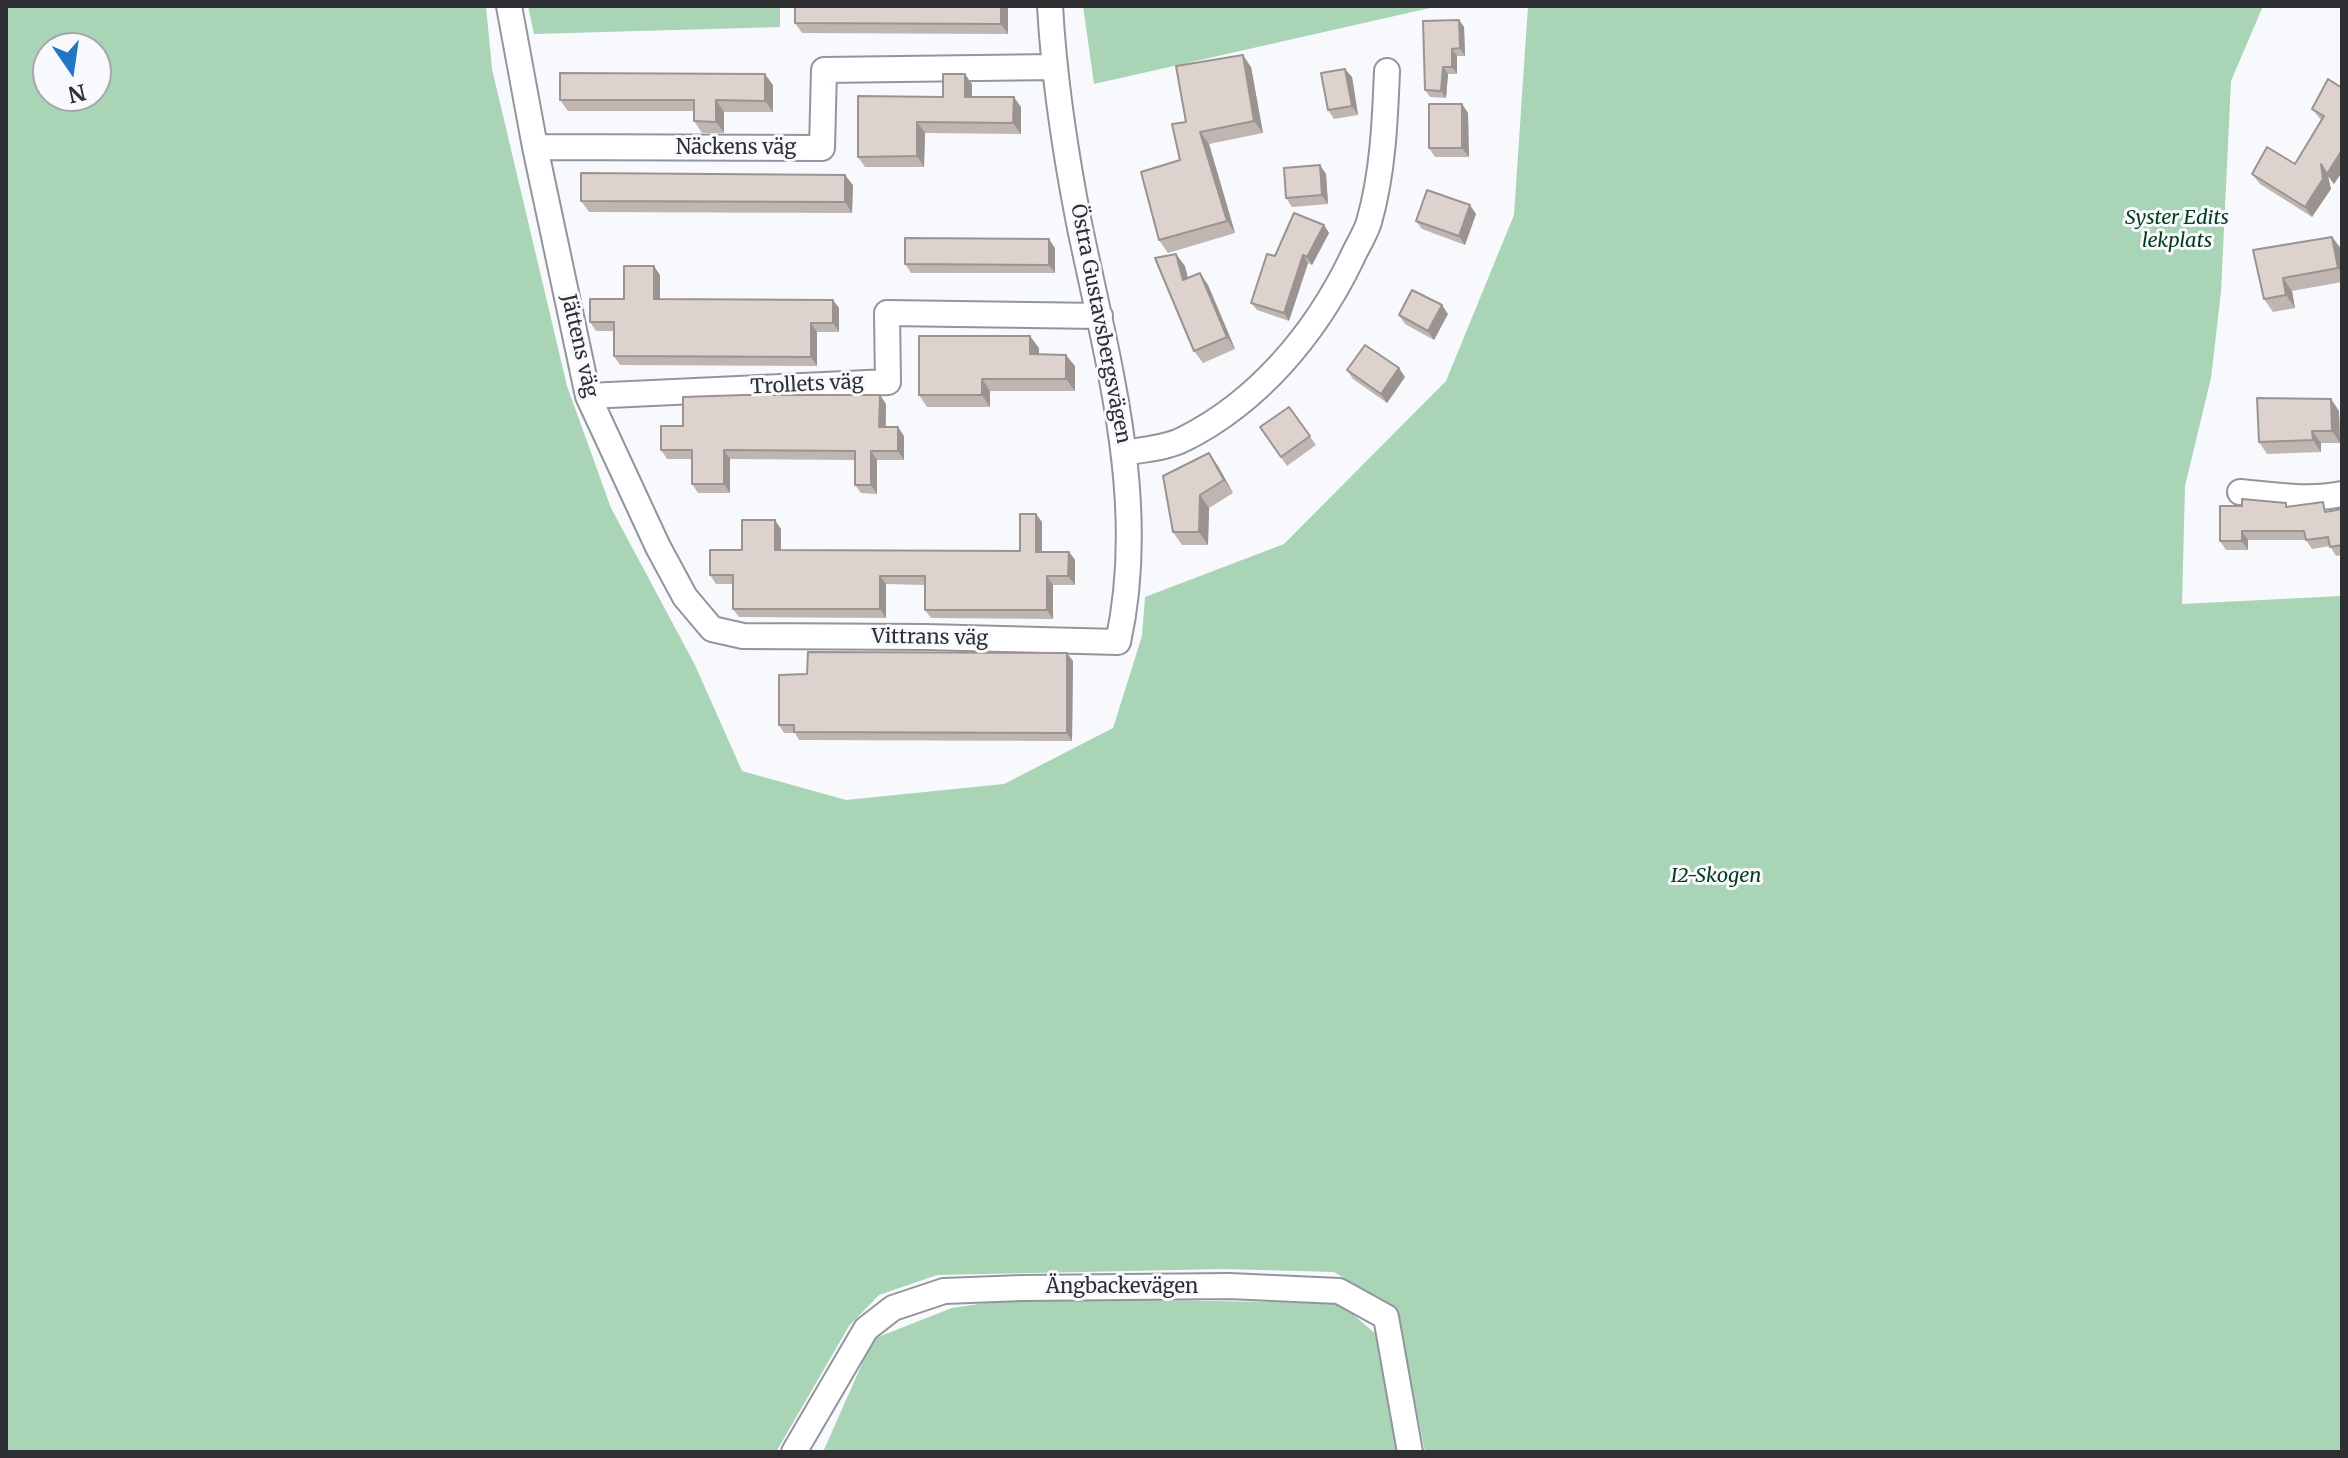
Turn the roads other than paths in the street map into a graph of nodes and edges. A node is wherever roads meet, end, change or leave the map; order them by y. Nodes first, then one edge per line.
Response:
1 (509, 6) edge
2 (1050, 6) edge
3 (1054, 67) junction
4 (1387, 71) dead end
5 (535, 147) junction
6 (1100, 316) junction
7 (588, 396) junction
8 (1125, 453) junction
9 (2240, 492) dead end
10 (2342, 494) edge
11 (743, 636) joint
12 (1118, 642) joint
13 (794, 1452) edge
14 (1410, 1452) edge

1 - 5 street, Jättens väg
2 - 3 street, Östra Gustavsbergsvägen
3 - 5 street, Näckens väg
3 - 6 street, Östra Gustavsbergsvägen
4 - 8 street
5 - 7 street, Jättens väg
6 - 7 street, Trollets väg
6 - 8 street, Östra Gustavsbergsvägen
7 - 11 street, Jättens väg
8 - 12 street, Östra Gustavsbergsvägen
9 - 10 street
11 - 12 street, Vittrans väg
13 - 14 street, Ängbackevägen

